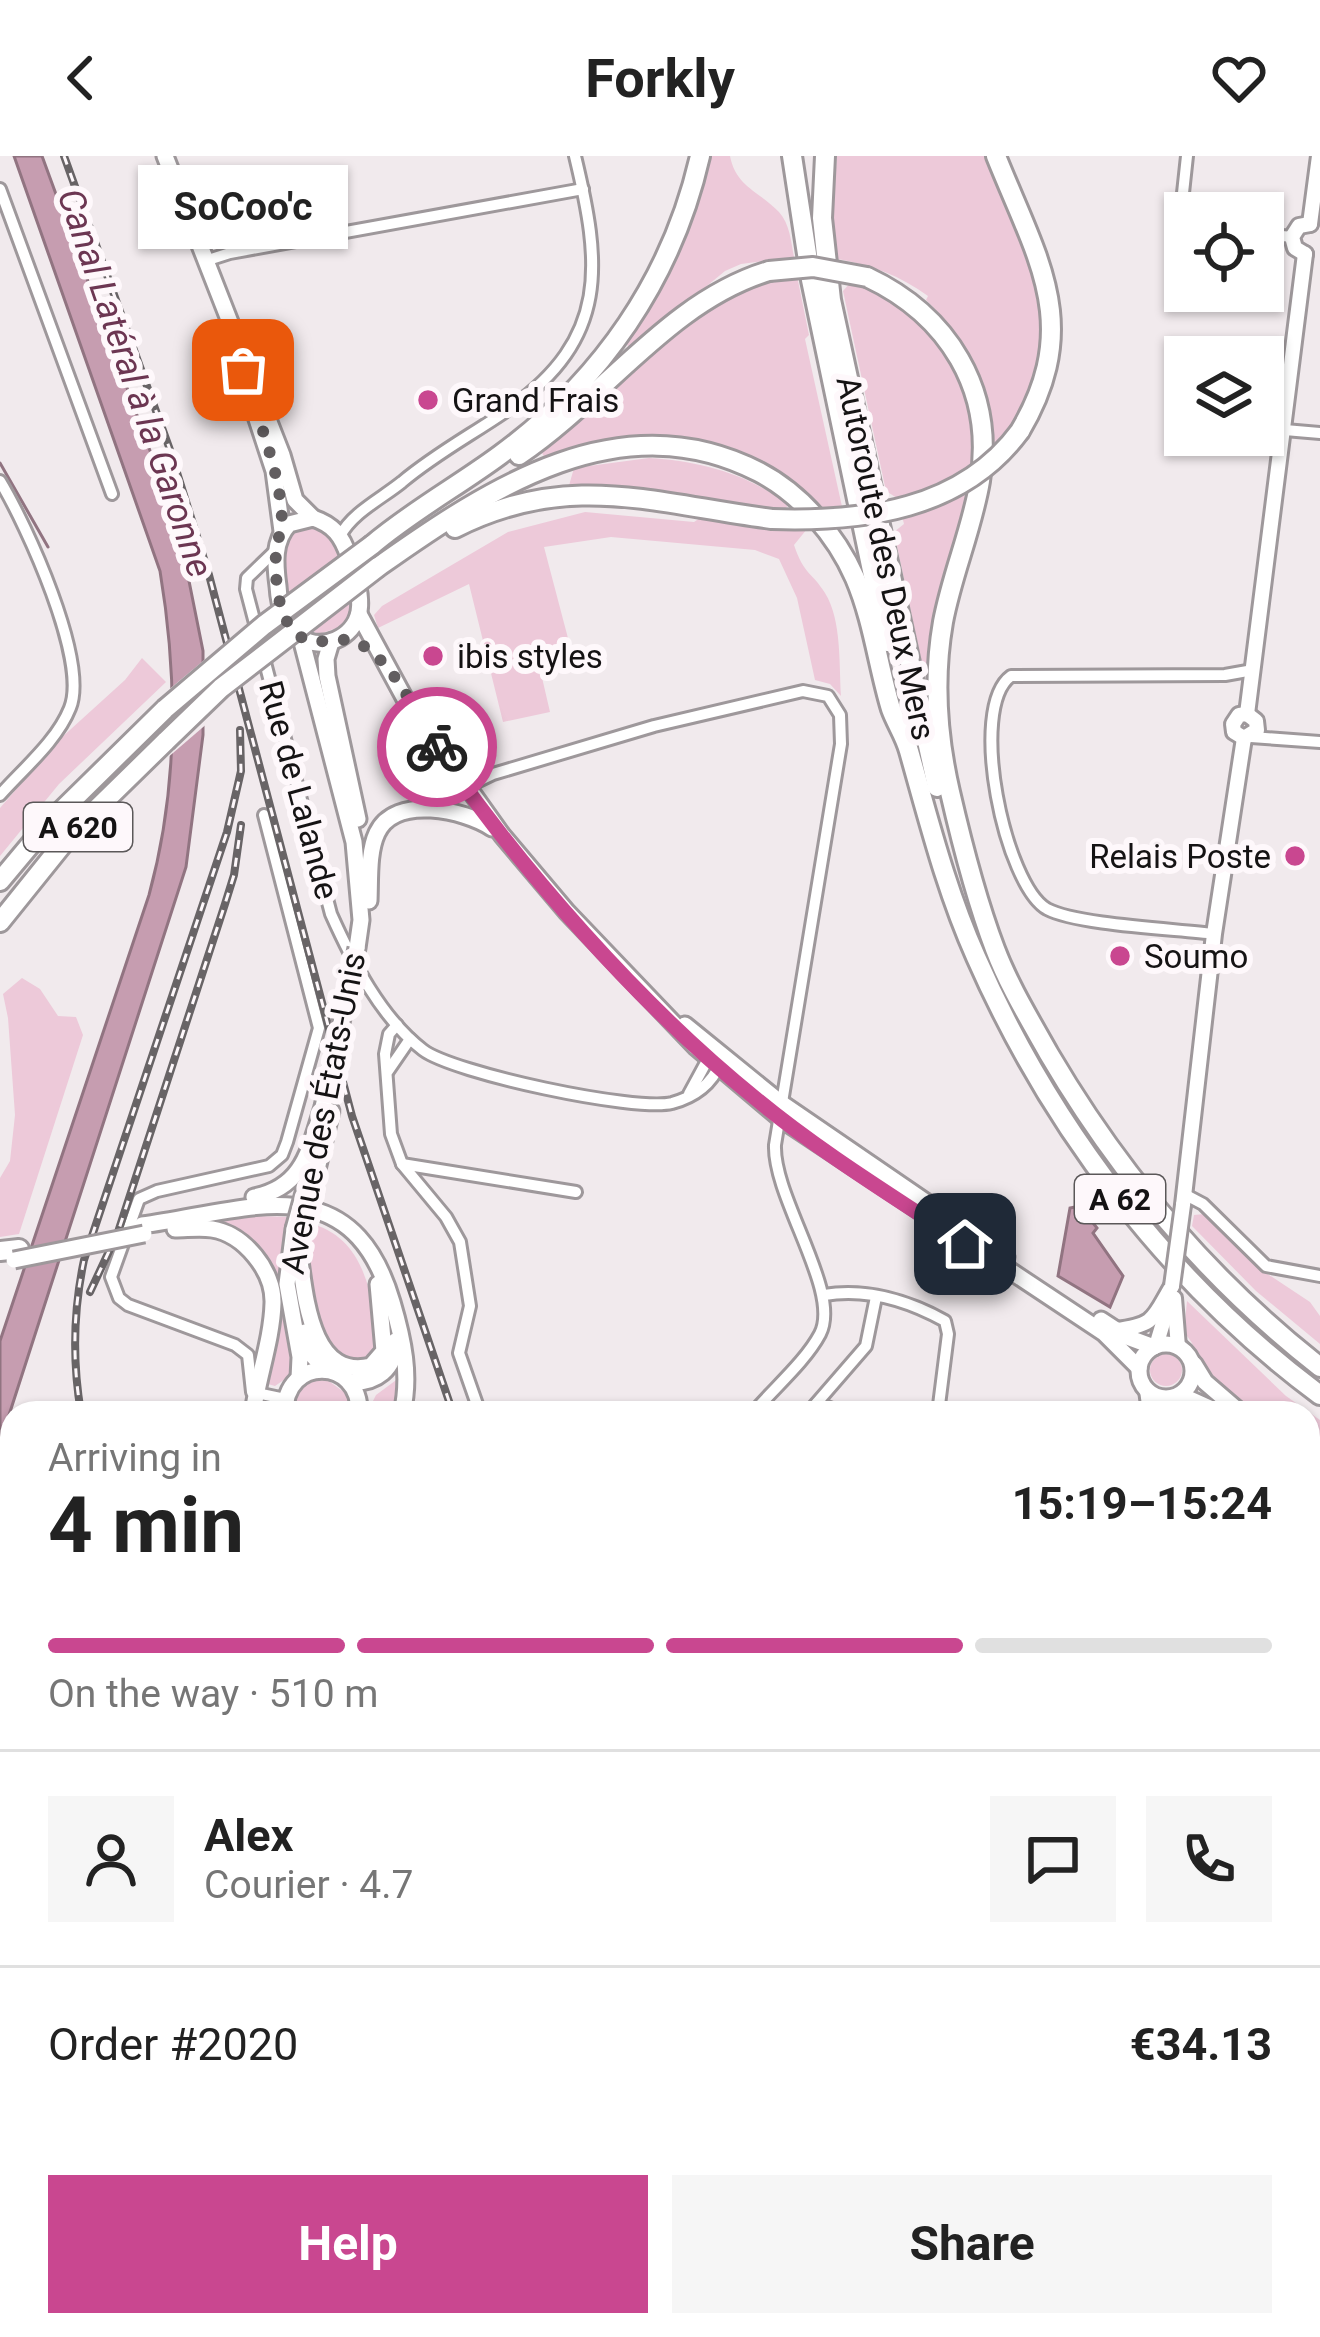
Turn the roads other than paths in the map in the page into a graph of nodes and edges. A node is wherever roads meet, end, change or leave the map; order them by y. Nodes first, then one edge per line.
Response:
1 (165, 156) edge
2 (575, 156) edge
3 (700, 156) edge
4 (792, 156) edge
5 (825, 156) edge
6 (996, 156) edge
7 (1187, 156) edge
8 (1319, 156) edge
9 (0, 189) edge
10 (583, 189) junction
11 (1183, 192) edge
12 (784, 207) dead end
13 (1315, 226) edge
14 (1284, 236) edge
15 (1292, 237) junction
16 (1313, 252) edge
17 (205, 261) junction
18 (232, 334) junction
19 (827, 356) junction
20 (1285, 430) junction
21 (1320, 433) edge
22 (0, 481) edge
23 (112, 494) dead end
24 (365, 509) junction
25 (318, 520) junction
26 (282, 531) junction
27 (340, 536) junction
28 (372, 545) junction
29 (276, 550) junction
30 (380, 566) junction
31 (278, 581) junction
32 (245, 589) junction
33 (359, 614) junction
34 (301, 638) junction
35 (336, 640) junction
36 (386, 666) junction
37 (1252, 670) junction
38 (1252, 717) junction
39 (1248, 738) junction
40 (1292, 739) junction
41 (1320, 742) edge
42 (908, 746) junction
43 (466, 787) junction
44 (0, 795) edge
45 (447, 810) junction
46 (264, 815) dead end
47 (502, 835) junction
48 (0, 881) edge
49 (368, 901) junction
50 (0, 922) edge
51 (1214, 934) junction
52 (360, 950) junction
53 (995, 950) junction
54 (398, 1025) junction
55 (410, 1039) junction
56 (716, 1061) junction
57 (387, 1074) junction
58 (739, 1085) junction
59 (701, 1090) junction
60 (687, 1097) junction
61 (328, 1108) junction
62 (781, 1111) junction
63 (402, 1164) junction
64 (576, 1192) dead end
65 (1183, 1199) junction
66 (149, 1230) junction
67 (298, 1230) junction
68 (299, 1254) junction
69 (6, 1255) edge
70 (1320, 1276) edge
71 (377, 1284) junction
72 (1172, 1286) junction
73 (824, 1295) junction
74 (876, 1297) junction
75 (1115, 1330) junction
76 (1155, 1347) junction
77 (1178, 1347) junction
78 (405, 1360) junction
79 (1191, 1360) junction
80 (1320, 1367) edge
81 (1139, 1368) junction
82 (326, 1370) junction
83 (299, 1378) junction
84 (349, 1382) junction
85 (1146, 1390) junction
86 (256, 1392) junction
87 (1320, 1395) edge
88 (1180, 1396) junction
89 (255, 1401) edge
90 (275, 1401) edge
91 (288, 1401) edge
92 (356, 1401) edge
93 (367, 1401) edge
94 (403, 1401) edge
95 (476, 1401) edge
96 (763, 1401) edge
97 (819, 1401) edge
98 (940, 1401) edge
99 (1147, 1401) edge
100 (1176, 1401) edge
101 (1192, 1401) edge
102 (1227, 1401) edge

1 - 17 main road
2 - 10 street
3 - 28 highway
4 - 19 highway, Autoroute des Deux Mers / A 62
5 - 53 highway, Autoroute des Deux Mers / A 62
6 - 30 highway, bridge
7 - 11 street
8 - 13 main road
9 - 23 street
10 - 17 street
10 - 24 street
12 - 19 highway
13 - 15 main road
14 - 15 street
15 - 16 main road
16 - 20 main road
17 - 18 main road
18 - 25 main road
18 - 26 main road
19 - 42 highway, Autoroute des Deux Mers / A 62
20 - 21 street
20 - 37 main road
22 - 44 street
24 - 25 street
24 - 27 street
25 - 26 main road
25 - 27 main road
26 - 29 main road
27 - 33 main road
28 - 48 highway, A 620, bridge
28 - 53 highway, bridge
29 - 31 main road
29 - 32 street
30 - 42 highway
30 - 50 highway, A 620, bridge
31 - 32 street
31 - 34 main road
32 - 54 street, Rue de Lalande
33 - 35 main road
33 - 36 main road
34 - 35 main road
34 - 52 main road, Avenue des États-Unis
35 - 36 main road
35 - 49 main road, Avenue des États-Unis
36 - 43 main road
37 - 38 main road
37 - 51 street
38 - 39 main road
38 - 39 main road
38 - 40 street
39 - 40 street
39 - 51 main road
40 - 41 street
42 - 87 highway, A 62
43 - 45 main road
43 - 47 main road
43 - 62 street
45 - 47 main road
45 - 49 main road
46 - 86 street
47 - 56 main road
49 - 52 main road, Avenue des États-Unis
51 - 65 main road
52 - 61 main road, Avenue des États-Unis, bridge
53 - 80 highway, A 62
54 - 55 street, Rue de Lalande
54 - 57 street
55 - 57 street
55 - 60 street, Rue de Lalande
56 - 58 main road
56 - 59 street, Rue de Lalande
56 - 60 street
56 - 62 main road
57 - 63 street
58 - 59 street, Rue de Lalande
58 - 62 main road
59 - 60 street, Rue de Lalande
61 - 66 main road
61 - 67 main road, Avenue des États-Unis, bridge
62 - 73 street
62 - 75 main road
62 - 81 main road
63 - 64 street
63 - 95 street
65 - 70 street
65 - 72 main road, bridge
66 - 69 main road
66 - 71 main road
66 - 78 main road
66 - 86 main road
67 - 68 main road, Avenue des États-Unis
67 - 83 main road, Avenue des États-Unis
68 - 71 main road, Avenue des États-Unis
68 - 82 main road, Avenue des États-Unis
71 - 84 main road
72 - 75 main road
72 - 76 main road
72 - 77 main road
73 - 74 street
73 - 96 street
74 - 97 street
74 - 98 street
75 - 76 main road
76 - 77 main road
76 - 81 main road
77 - 79 main road
78 - 93 main road
78 - 94 main road
79 - 88 main road
79 - 102 main road
81 - 85 main road
82 - 83 main road
82 - 84 main road
83 - 91 main road
84 - 92 main road
85 - 88 main road
85 - 99 street
86 - 89 main road
86 - 90 street
88 - 100 street
88 - 101 main road

